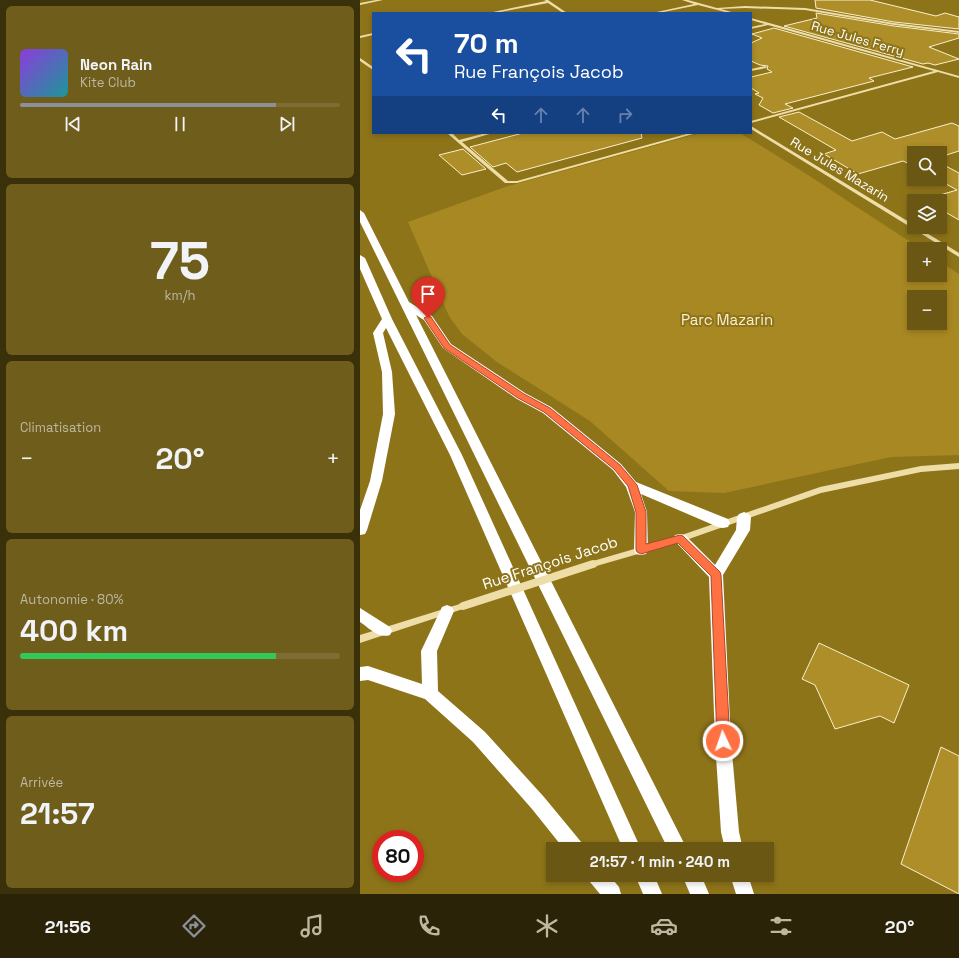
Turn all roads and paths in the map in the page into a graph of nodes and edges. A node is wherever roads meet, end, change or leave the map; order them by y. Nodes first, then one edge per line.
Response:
1 (381, 0) edge
2 (684, 0) edge
3 (547, 1) edge
4 (699, 3) junction
5 (360, 4) edge
6 (718, 8) junction
7 (495, 12) edge
8 (564, 12) edge
9 (658, 12) edge
10 (730, 12) edge
11 (752, 18) edge
12 (770, 24) junction
13 (752, 28) edge
14 (959, 32) edge
15 (372, 34) edge
16 (360, 37) edge
17 (360, 59) edge
18 (765, 67) dead end
19 (372, 68) edge
20 (752, 70) edge
21 (938, 71) junction
22 (959, 77) edge
23 (752, 122) edge
24 (752, 128) edge
25 (450, 134) edge
26 (487, 134) edge
27 (691, 134) edge
28 (459, 141) junction
29 (360, 213) edge
30 (959, 254) edge
31 (360, 258) edge
32 (405, 303) junction
33 (387, 319) junction
34 (959, 466) edge
35 (632, 485) junction
36 (744, 517) junction
37 (723, 523) junction
38 (360, 530) edge
39 (680, 539) junction
40 (641, 550) junction
41 (716, 575) junction
42 (447, 611) junction
43 (360, 614) edge
44 (385, 631) junction
45 (360, 639) edge
46 (360, 674) edge
47 (430, 694) junction
48 (570, 842) edge
49 (629, 842) edge
50 (674, 842) edge
51 (732, 842) edge
52 (603, 882) edge
53 (647, 882) edge
54 (694, 882) edge
55 (741, 882) edge
56 (612, 894) edge
57 (653, 894) edge
58 (700, 894) edge
59 (745, 894) edge

1 - 5 street
2 - 4 street
3 - 7 street
3 - 8 street
4 - 6 street
4 - 9 street
6 - 10 street
6 - 14 street
11 - 12 street, Rue Jules Ferry
12 - 13 street
12 - 21 street, Rue Jules Ferry
15 - 16 street
17 - 19 street
18 - 20 street
21 - 22 street, Rue Jules Ferry
21 - 23 street
24 - 30 street, Rue Jules Mazarin
25 - 28 street
26 - 28 street
27 - 28 street
29 - 32 highway
31 - 33 highway
32 - 35 highway
32 - 50 highway
33 - 38 highway
33 - 49 highway
34 - 36 street, Rue François Jacob
35 - 37 highway
35 - 40 highway
36 - 37 street, Rue François Jacob
36 - 41 highway
37 - 39 street, Rue François Jacob
39 - 40 street, Rue François Jacob
39 - 41 highway
40 - 42 street, Rue François Jacob, bridge
41 - 51 highway
42 - 44 street, Rue François Jacob
42 - 47 highway
43 - 44 highway
44 - 45 street, Rue François Jacob
46 - 47 highway
47 - 48 highway
52 - 56 highway
53 - 57 highway
54 - 58 highway
55 - 59 highway

